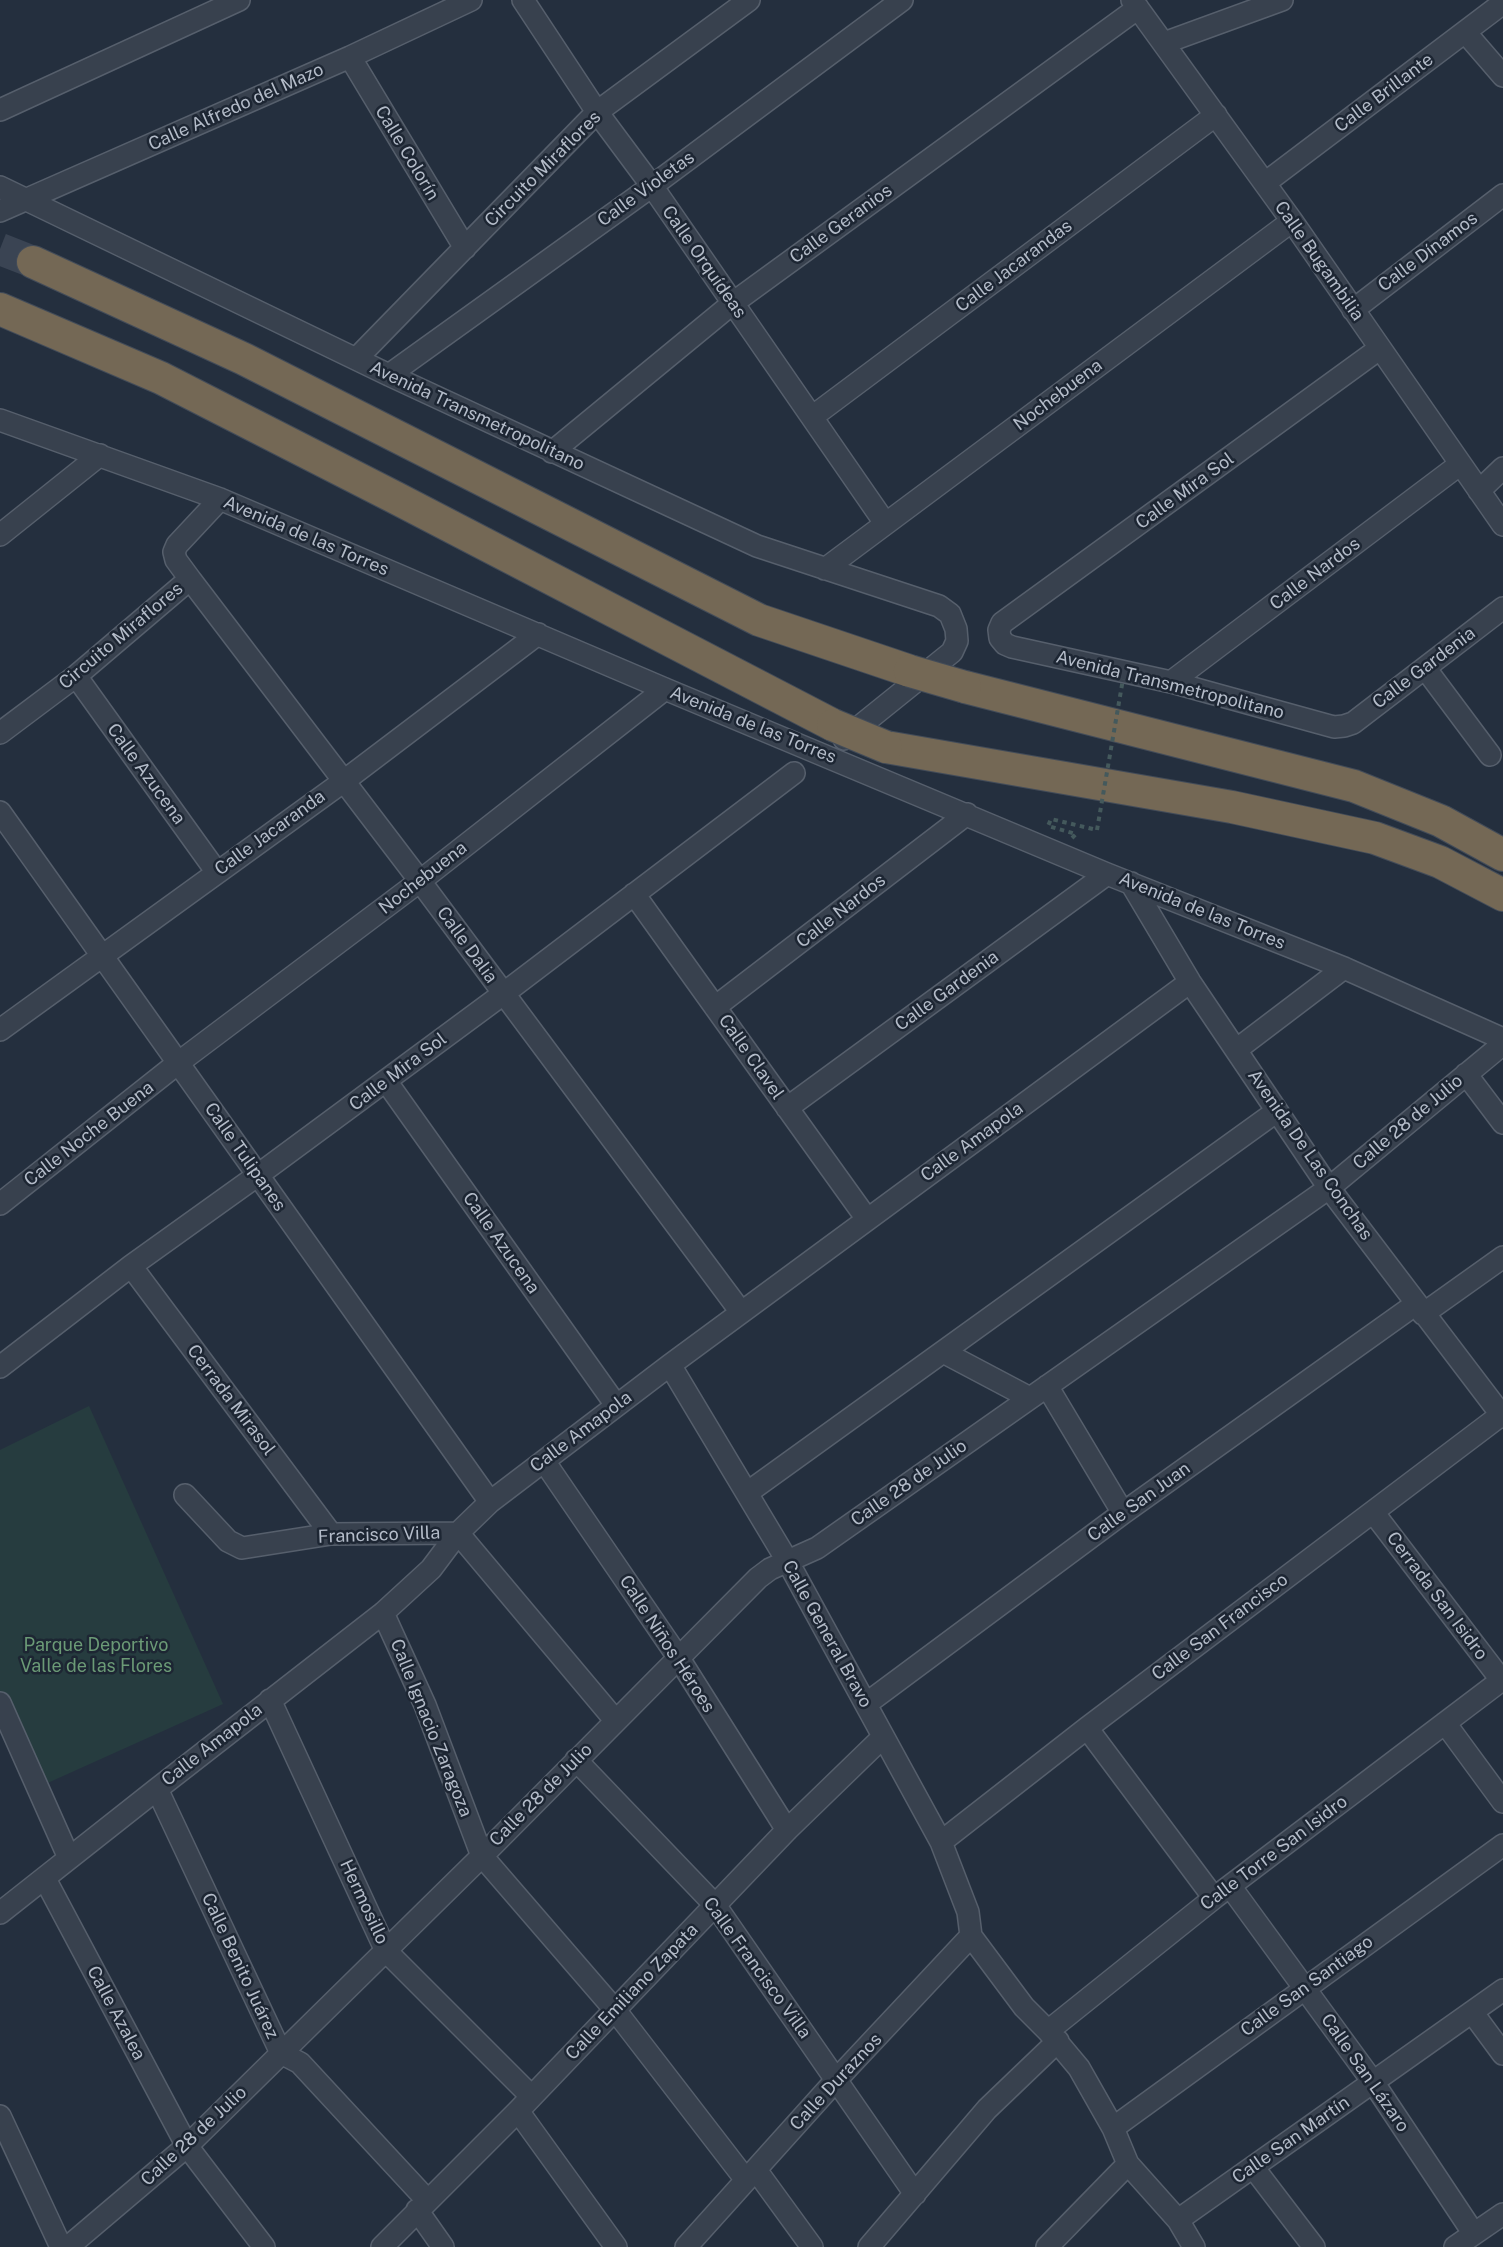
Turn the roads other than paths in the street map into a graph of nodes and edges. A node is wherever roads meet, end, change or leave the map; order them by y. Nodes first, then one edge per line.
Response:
1 (239, 0) edge
2 (523, 0) edge
3 (749, 0) edge
4 (902, 0) edge
5 (1277, 1) edge
6 (463, 2) edge
7 (1503, 3) edge
8 (1135, 4) edge
9 (1466, 32) junction
10 (1164, 43) junction
11 (350, 57) junction
12 (1503, 76) edge
13 (0, 110) edge
14 (597, 112) junction
15 (1216, 115) junction
16 (1265, 183) junction
17 (652, 186) junction
18 (0, 187) edge
19 (1503, 195) edge
20 (28, 200) junction
21 (0, 211) edge
22 (1292, 221) junction
23 (465, 248) junction
24 (33, 262) tunnel mouth
25 (733, 303) junction
26 (0, 309) edge
27 (1353, 310) junction
28 (1379, 349) junction
29 (356, 359) junction
30 (388, 375) junction
31 (812, 417) junction
32 (0, 420) edge
33 (552, 452) junction
34 (100, 454) junction
35 (1460, 465) junction
36 (1503, 468) edge
37 (1479, 491) junction
38 (220, 499) junction
39 (885, 523) junction
40 (1503, 525) edge
41 (0, 535) edge
42 (825, 569) junction
43 (190, 579) junction
44 (1503, 608) edge
45 (538, 634) junction
46 (1000, 638) joint
47 (1425, 668) junction
48 (76, 676) junction
49 (1171, 682) junction
50 (665, 689) junction
51 (1344, 726) joint
52 (0, 733) edge
53 (829, 740) junction
54 (1490, 755) dead end
55 (794, 773) dead end
56 (344, 781) junction
57 (0, 812) edge
58 (967, 814) junction
59 (1503, 855) edge
60 (216, 871) junction
61 (1107, 874) junction
62 (420, 881) junction
63 (1131, 883) junction
64 (634, 894) junction
65 (1503, 895) edge
66 (102, 955) junction
67 (1344, 968) junction
68 (1190, 982) junction
69 (503, 994) junction
70 (716, 1007) junction
71 (0, 1030) edge
72 (1503, 1039) edge
73 (1503, 1044) edge
74 (1236, 1050) junction
75 (178, 1063) junction
76 (1466, 1074) junction
77 (386, 1081) junction
78 (787, 1108) junction
79 (1277, 1111) junction
80 (1503, 1123) edge
81 (258, 1175) junction
82 (1329, 1188) junction
83 (0, 1204) edge
84 (867, 1219) junction
85 (1503, 1257) edge
86 (131, 1266) junction
87 (1420, 1309) junction
88 (741, 1312) junction
89 (943, 1352) junction
90 (670, 1365) junction
91 (0, 1367) edge
92 (1047, 1386) junction
93 (1030, 1398) junction
94 (616, 1405) junction
95 (1502, 1416) edge
96 (544, 1461) junction
97 (747, 1494) junction
98 (185, 1495) dead end
99 (490, 1502) junction
100 (1123, 1512) junction
101 (1373, 1512) junction
102 (458, 1533) junction
103 (331, 1534) junction
104 (788, 1562) junction
105 (383, 1613) junction
106 (678, 1657) junction
107 (1502, 1680) edge
108 (270, 1700) junction
109 (0, 1703) edge
110 (866, 1704) junction
111 (615, 1720) junction
112 (1444, 1723) junction
113 (1087, 1728) junction
114 (884, 1737) junction
115 (576, 1760) junction
116 (157, 1789) junction
117 (1503, 1802) edge
118 (786, 1830) junction
119 (941, 1842) junction
120 (1503, 1845) edge
121 (482, 1856) junction
122 (69, 1858) junction
123 (45, 1879) junction
124 (1222, 1892) junction
125 (716, 1905) junction
126 (0, 1913) edge
127 (971, 1936) junction
128 (386, 1951) junction
129 (1305, 1987) junction
130 (1503, 1990) edge
131 (615, 2010) junction
132 (1472, 2012) junction
133 (1053, 2036) junction
134 (281, 2053) junction
135 (1503, 2054) edge
136 (837, 2079) junction
137 (1373, 2082) junction
138 (525, 2103) junction
139 (0, 2116) edge
140 (1113, 2128) junction
141 (187, 2146) junction
142 (1128, 2163) junction
143 (1253, 2167) junction
144 (751, 2175) junction
145 (915, 2194) junction
146 (422, 2205) junction
147 (1503, 2214) edge
148 (1178, 2220) junction
149 (1474, 2234) junction
150 (61, 2247) edge
151 (68, 2247) edge
152 (264, 2247) edge
153 (382, 2247) edge
154 (443, 2247) edge
155 (616, 2247) edge
156 (686, 2247) edge
157 (812, 2247) edge
158 (869, 2247) edge
159 (1047, 2247) edge
160 (1194, 2247) edge
161 (1314, 2247) edge
162 (1455, 2247) edge

1 - 13 street
2 - 14 street, Calle Orquídeas
3 - 14 street, Circuito Miraflores
4 - 17 street, Calle Violetas
5 - 10 street
6 - 11 street, Calle Alfredo del Mazo
7 - 9 street, Calle Brillante
8 - 10 street, Calle Bugambilia
8 - 25 street, Calle Geranios
9 - 12 street
9 - 16 street, Calle Brillante
10 - 15 street, Calle Bugambilia
11 - 20 street, Calle Alfredo del Mazo
11 - 23 street, Calle Colorín
14 - 17 street, Calle Orquídeas
14 - 23 street, Circuito Miraflores
15 - 16 street, Calle Bugambilia
15 - 31 street, Calle Jacarandas
16 - 22 street, Calle Bugambilia
17 - 25 street, Calle Orquídeas
17 - 30 street, Calle Violetas
18 - 20 street, Avenida Transmetropolitano
19 - 27 street, Calle Dínamos
20 - 21 street, Calle Alfredo del Mazo
20 - 29 street, Avenida Transmetropolitano
22 - 27 street, Calle Bugambilia
22 - 39 street, Nochebuena
23 - 29 street, Circuito Miraflores
24 - 59 highway, bridge
25 - 31 street, Calle Orquídeas
25 - 33 street, Calle Geranios
26 - 53 highway
27 - 28 street, Calle Bugambilia
28 - 35 street, Calle Bugambilia
28 - 46 street, Calle Mira Sol
29 - 30 street, Avenida Transmetropolitano
30 - 33 street, Avenida Transmetropolitano
31 - 39 street, Calle Orquídeas
32 - 34 street, Avenida de las Torres
33 - 42 street, Avenida Transmetropolitano
34 - 38 street, Avenida de las Torres
34 - 41 street
35 - 37 street, Calle Bugambilia
35 - 49 street, Calle Nardos
36 - 37 street
37 - 40 street, Calle Bugambilia
38 - 43 street, Circuito Miraflores
38 - 45 street, Avenida de las Torres
39 - 42 street, Nochebuena
42 - 53 street, Avenida Transmetropolitano
43 - 48 street, Circuito Miraflores
43 - 56 street, Calle Dalia
44 - 47 street, Calle Gardenia
45 - 50 street, Avenida de las Torres
45 - 56 street, Calle Jacaranda
46 - 49 street, Avenida Transmetropolitano
47 - 51 street, Calle Gardenia
47 - 54 street
48 - 52 street, Circuito Miraflores
48 - 60 street, Calle Azucena
49 - 51 street, Avenida Transmetropolitano
50 - 53 street, Avenida de las Torres
50 - 62 street, Nochebuena
53 - 58 street, Avenida de las Torres
53 - 65 highway, bridge
55 - 64 street, Calle Mira Sol
56 - 60 street, Calle Jacaranda
56 - 62 street, Calle Dalia
57 - 66 street, Calle Tulipanes
58 - 61 street, Avenida de las Torres
58 - 70 street, Calle Nardos
60 - 66 street, Calle Jacaranda
61 - 63 street, Avenida de las Torres
61 - 78 street, Calle Gardenia
62 - 69 street, Calle Dalia
62 - 75 street, Nochebuena
63 - 67 street, Avenida de las Torres
63 - 68 street, Avenida De Las Conchas
64 - 69 street, Calle Mira Sol
64 - 70 street, Calle Clavel
66 - 71 street, Calle Jacaranda
66 - 75 street, Calle Tulipanes
67 - 72 street, Avenida de las Torres
67 - 74 street
68 - 74 street, Avenida De Las Conchas
68 - 84 street, Calle Amapola
69 - 77 street, Calle Mira Sol
69 - 88 street, Calle Dalia
70 - 78 street, Calle Clavel
73 - 76 street, Calle 28 de Julio
74 - 79 street, Avenida De Las Conchas
75 - 81 street, Calle Tulipanes
75 - 83 street, Calle Noche Buena
76 - 80 street
76 - 82 street, Calle 28 de Julio
77 - 81 street, Calle Mira Sol
77 - 94 street, Calle Azucena
78 - 84 street, Calle Clavel
79 - 82 street, Avenida De Las Conchas
79 - 89 street
81 - 86 street, Calle Mira Sol
81 - 99 street, Calle Tulipanes
82 - 87 street, Avenida De Las Conchas
82 - 92 street, Calle 28 de Julio
84 - 88 street, Calle Amapola
85 - 87 street, Calle San Juan
86 - 91 street, Calle Mira Sol
86 - 103 street, Cerrada Mirasol
87 - 95 street, Avenida De Las Conchas
87 - 100 street, Calle San Juan
88 - 90 street, Calle Amapola
89 - 93 street
89 - 97 street
90 - 94 street, Calle Amapola
90 - 97 street, Calle General Bravo
92 - 93 street, Calle 28 de Julio
92 - 100 street
93 - 104 street, Calle 28 de Julio
94 - 96 street, Calle Amapola
95 - 101 street, Calle San Francisco
96 - 99 street, Calle Amapola
96 - 106 street, Calle Niños Héroes
97 - 104 street, Calle General Bravo
98 - 103 street, Francisco Villa
99 - 102 street, Calle Amapola
100 - 110 street, Calle San Juan
101 - 107 street, Cerrada San Isidro
101 - 113 street, Calle San Francisco
102 - 103 street, Francisco Villa
102 - 105 street, Calle Amapola
102 - 111 street, Francisco Villa
104 - 106 street, Calle 28 de Julio
104 - 110 street, Calle General Bravo
105 - 108 street, Calle Amapola
105 - 121 street, Calle Ignacio Zaragoza
106 - 111 street, Calle 28 de Julio
106 - 118 street, Calle Niños Héroes
107 - 112 street, Calle Torre San Isidro
108 - 116 street, Calle Amapola
108 - 128 street, Hermosillo
109 - 122 street
110 - 114 street, Calle General Bravo
111 - 115 street, Calle 28 de Julio
112 - 117 street
112 - 124 street, Calle Torre San Isidro
113 - 119 street, Calle San Francisco
113 - 124 street, Calle San Lázaro
114 - 118 street, Calle Emiliano Zapata
114 - 119 street, Calle General Bravo
115 - 121 street, Calle 28 de Julio
115 - 125 street, Calle Francisco Villa
116 - 122 street, Calle Amapola
116 - 134 street, Calle Benito Juárez
118 - 125 street, Calle Emiliano Zapata
119 - 127 street, Calle General Bravo
120 - 129 street, Calle San Santiago
121 - 128 street, Calle 28 de Julio
121 - 131 street, Calle Ignacio Zaragoza
122 - 123 street, Calle Amapola
123 - 126 street, Calle Amapola
123 - 141 street, Calle Azalea
124 - 129 street, Calle San Lázaro
124 - 133 street, Calle Torre San Isidro
125 - 131 street, Calle Emiliano Zapata
125 - 136 street, Calle Francisco Villa
127 - 133 street
127 - 136 street, Calle Duraznos
128 - 134 street, Calle 28 de Julio
128 - 138 street, Hermosillo
129 - 137 street, Calle San Lázaro
129 - 140 street, Calle San Santiago
130 - 132 street, Calle San Martín
131 - 138 street, Calle Emiliano Zapata
131 - 144 street, Calle Ignacio Zaragoza
132 - 135 street
132 - 137 street, Calle San Martín
133 - 140 street
133 - 145 street, Calle Torre San Isidro
134 - 141 street, Calle 28 de Julio
134 - 146 street, Calle Benito Juárez
136 - 144 street, Calle Duraznos
136 - 145 street, Calle Francisco Villa
137 - 143 street, Calle San Martín
137 - 149 street, Calle San Lázaro
138 - 146 street, Calle Emiliano Zapata
138 - 155 street, Hermosillo
139 - 150 street
140 - 142 street
141 - 151 street, Calle 28 de Julio
141 - 152 street, Calle Azalea
142 - 148 street
142 - 159 street
143 - 148 street, Calle San Martín
143 - 161 street
144 - 156 street, Calle Duraznos
144 - 157 street, Calle Ignacio Zaragoza
145 - 158 street, Calle Torre San Isidro
146 - 153 street, Calle Emiliano Zapata
146 - 154 street, Calle Benito Juárez
147 - 149 street
148 - 160 street
149 - 162 street

